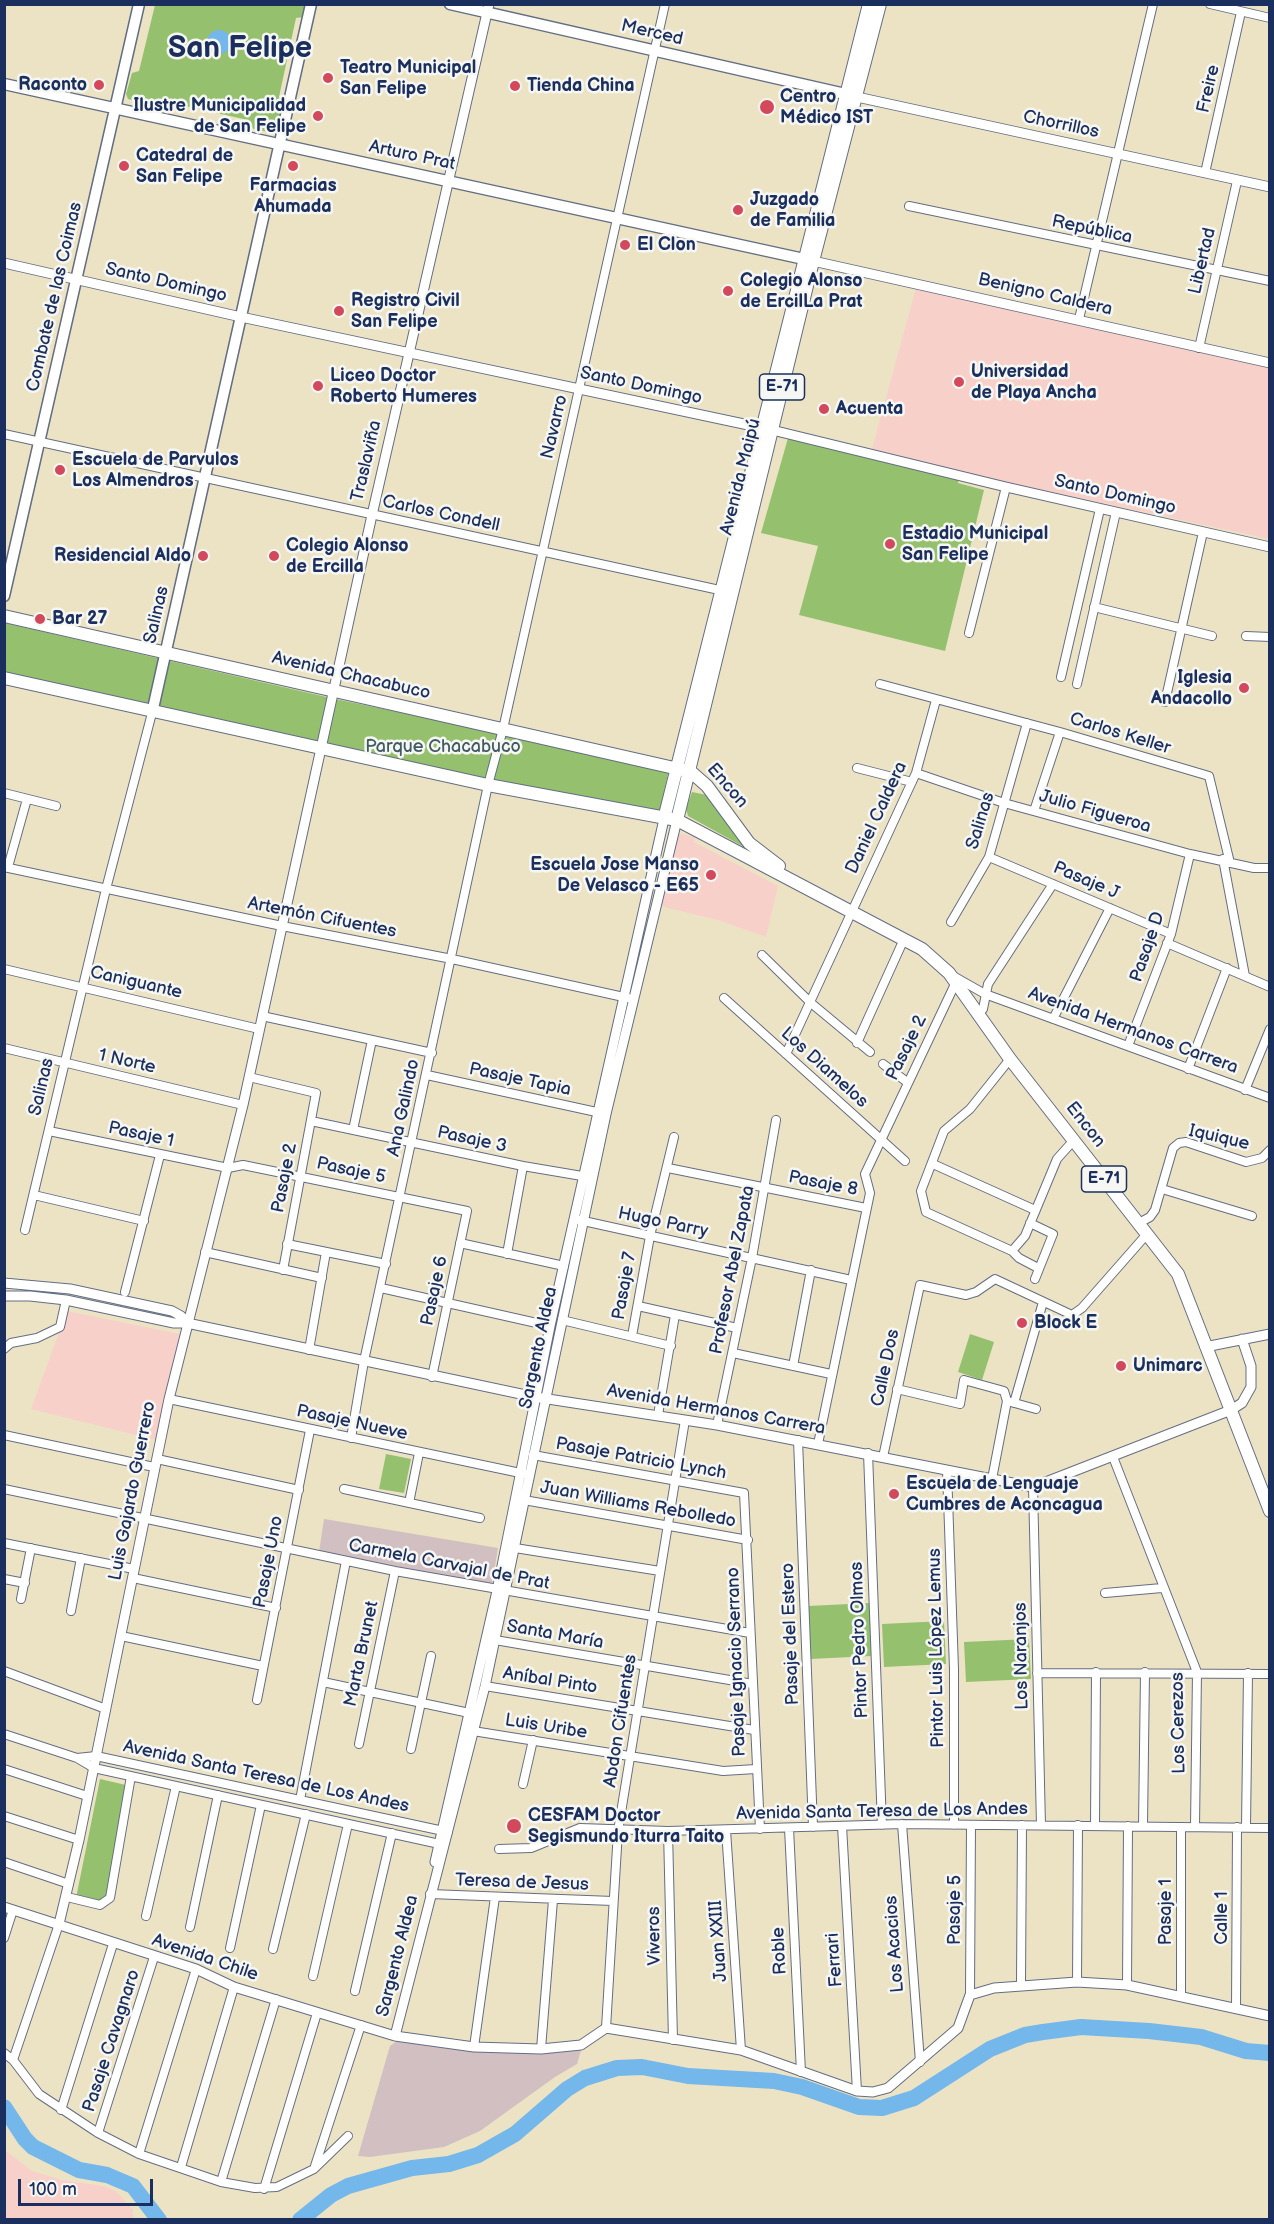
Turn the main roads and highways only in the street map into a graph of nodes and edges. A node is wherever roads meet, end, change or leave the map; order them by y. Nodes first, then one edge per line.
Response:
1 (139, 4) edge
2 (311, 4) edge
3 (450, 4) edge
4 (869, 4) edge
5 (880, 4) edge
6 (488, 9) edge
7 (4, 84) edge
8 (852, 96) junction
9 (114, 108) junction
10 (279, 144) junction
11 (808, 260) junction
12 (726, 592) junction
13 (4, 596) edge
14 (4, 616) edge
15 (166, 652) junction
16 (4, 678) edge
17 (152, 713) junction
18 (676, 768) junction
19 (690, 771) junction
20 (664, 819) junction
21 (677, 820) junction
22 (850, 912) junction
23 (1269, 1511) edge

1 - 9 main road, Combate de las Coimas
2 - 10 main road, Salinas
3 - 6 main road, Merced
4 - 8 main road, Avenida Maipú / E-71
5 - 8 main road, Avenida Maipú / E-71
6 - 8 main road, Merced
7 - 9 main road, Arturo Prat
8 - 11 main road, Avenida Maipú / E-71
9 - 10 main road, Arturo Prat
9 - 13 main road, Combate de las Coimas
10 - 11 main road, Arturo Prat
10 - 15 main road, Salinas
11 - 12 main road, Avenida Maipú / E-71
12 - 18 main road, Avenida Maipú / E-71
12 - 19 main road, Avenida Maipú / E-71
14 - 15 main road, Avenida Chacabuco
15 - 17 main road, Salinas
15 - 18 main road, Avenida Chacabuco
16 - 17 main road
17 - 20 main road
18 - 19 main road, Avenida Chacabuco
18 - 20 main road, Avenida Maipú / E-71
19 - 21 main road, Avenida Maipú / E-71
19 - 22 main road, Encon / E-71
20 - 21 main road, E-71
21 - 22 main road, Encon / E-71
22 - 23 main road, Encon / E-71

